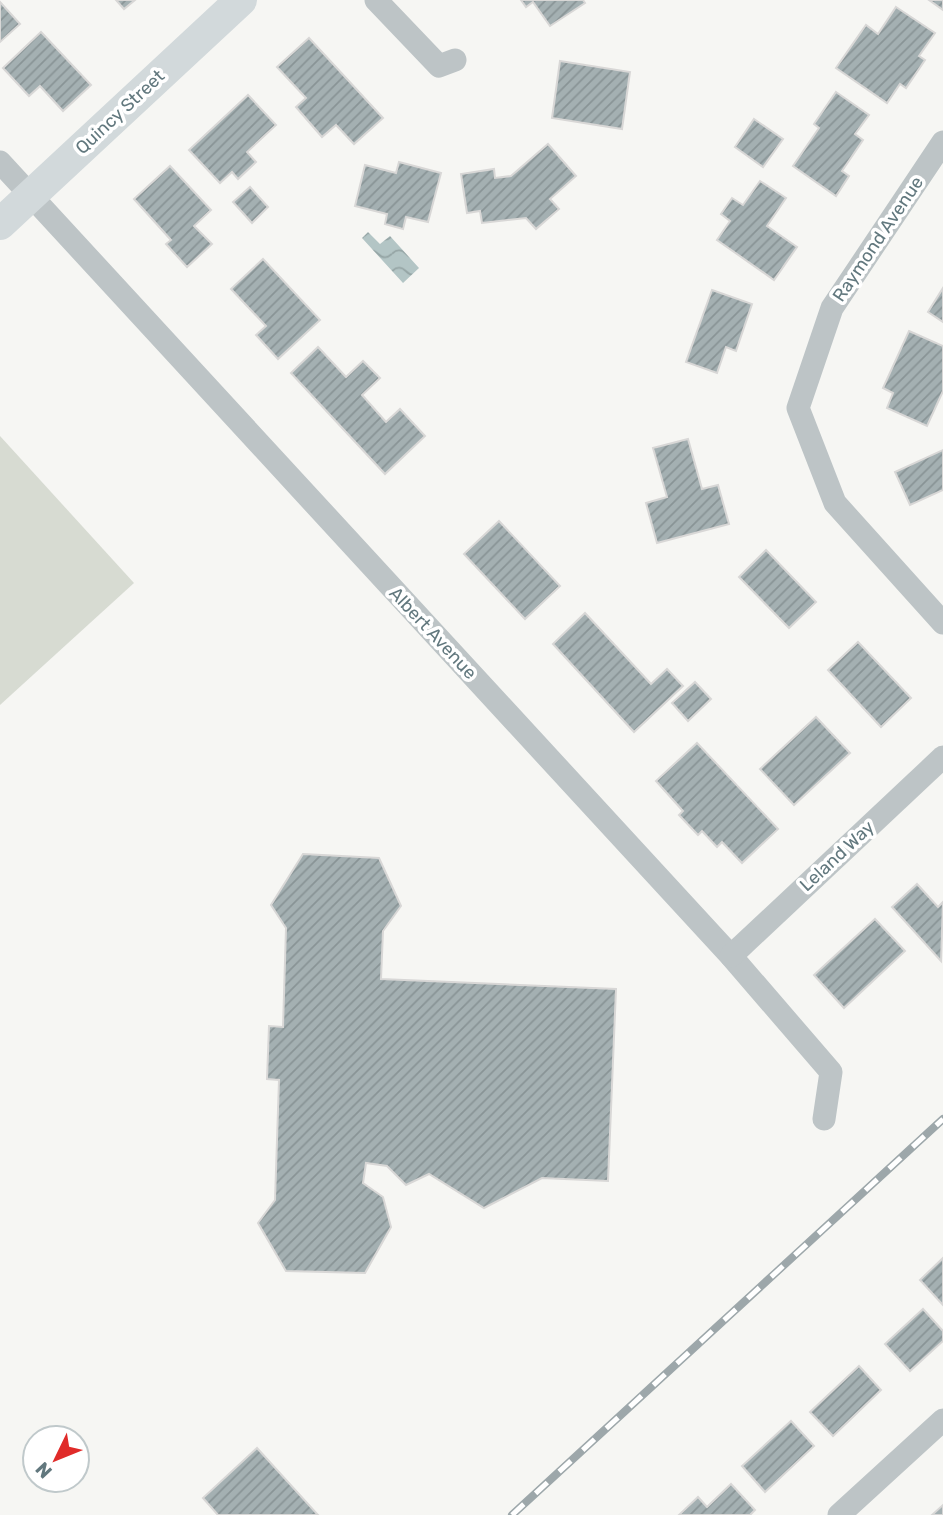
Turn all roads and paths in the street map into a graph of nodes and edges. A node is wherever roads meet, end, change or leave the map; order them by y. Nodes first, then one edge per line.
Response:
1 (241, 0) edge
2 (376, 0) edge
3 (455, 60) dead end
4 (943, 142) edge
5 (0, 162) edge
6 (30, 196) junction
7 (0, 224) edge
8 (943, 623) edge
9 (943, 757) edge
10 (731, 956) junction
11 (824, 1119) dead end
12 (943, 1420) edge
13 (839, 1515) edge

1 - 6 street, Quincy Street
2 - 3 street
4 - 8 street, Raymond Avenue
5 - 6 street, Albert Avenue
6 - 7 street, Quincy Street
6 - 10 street, Albert Avenue
9 - 10 street, Leland Way
10 - 11 street, Albert Avenue
12 - 13 street

